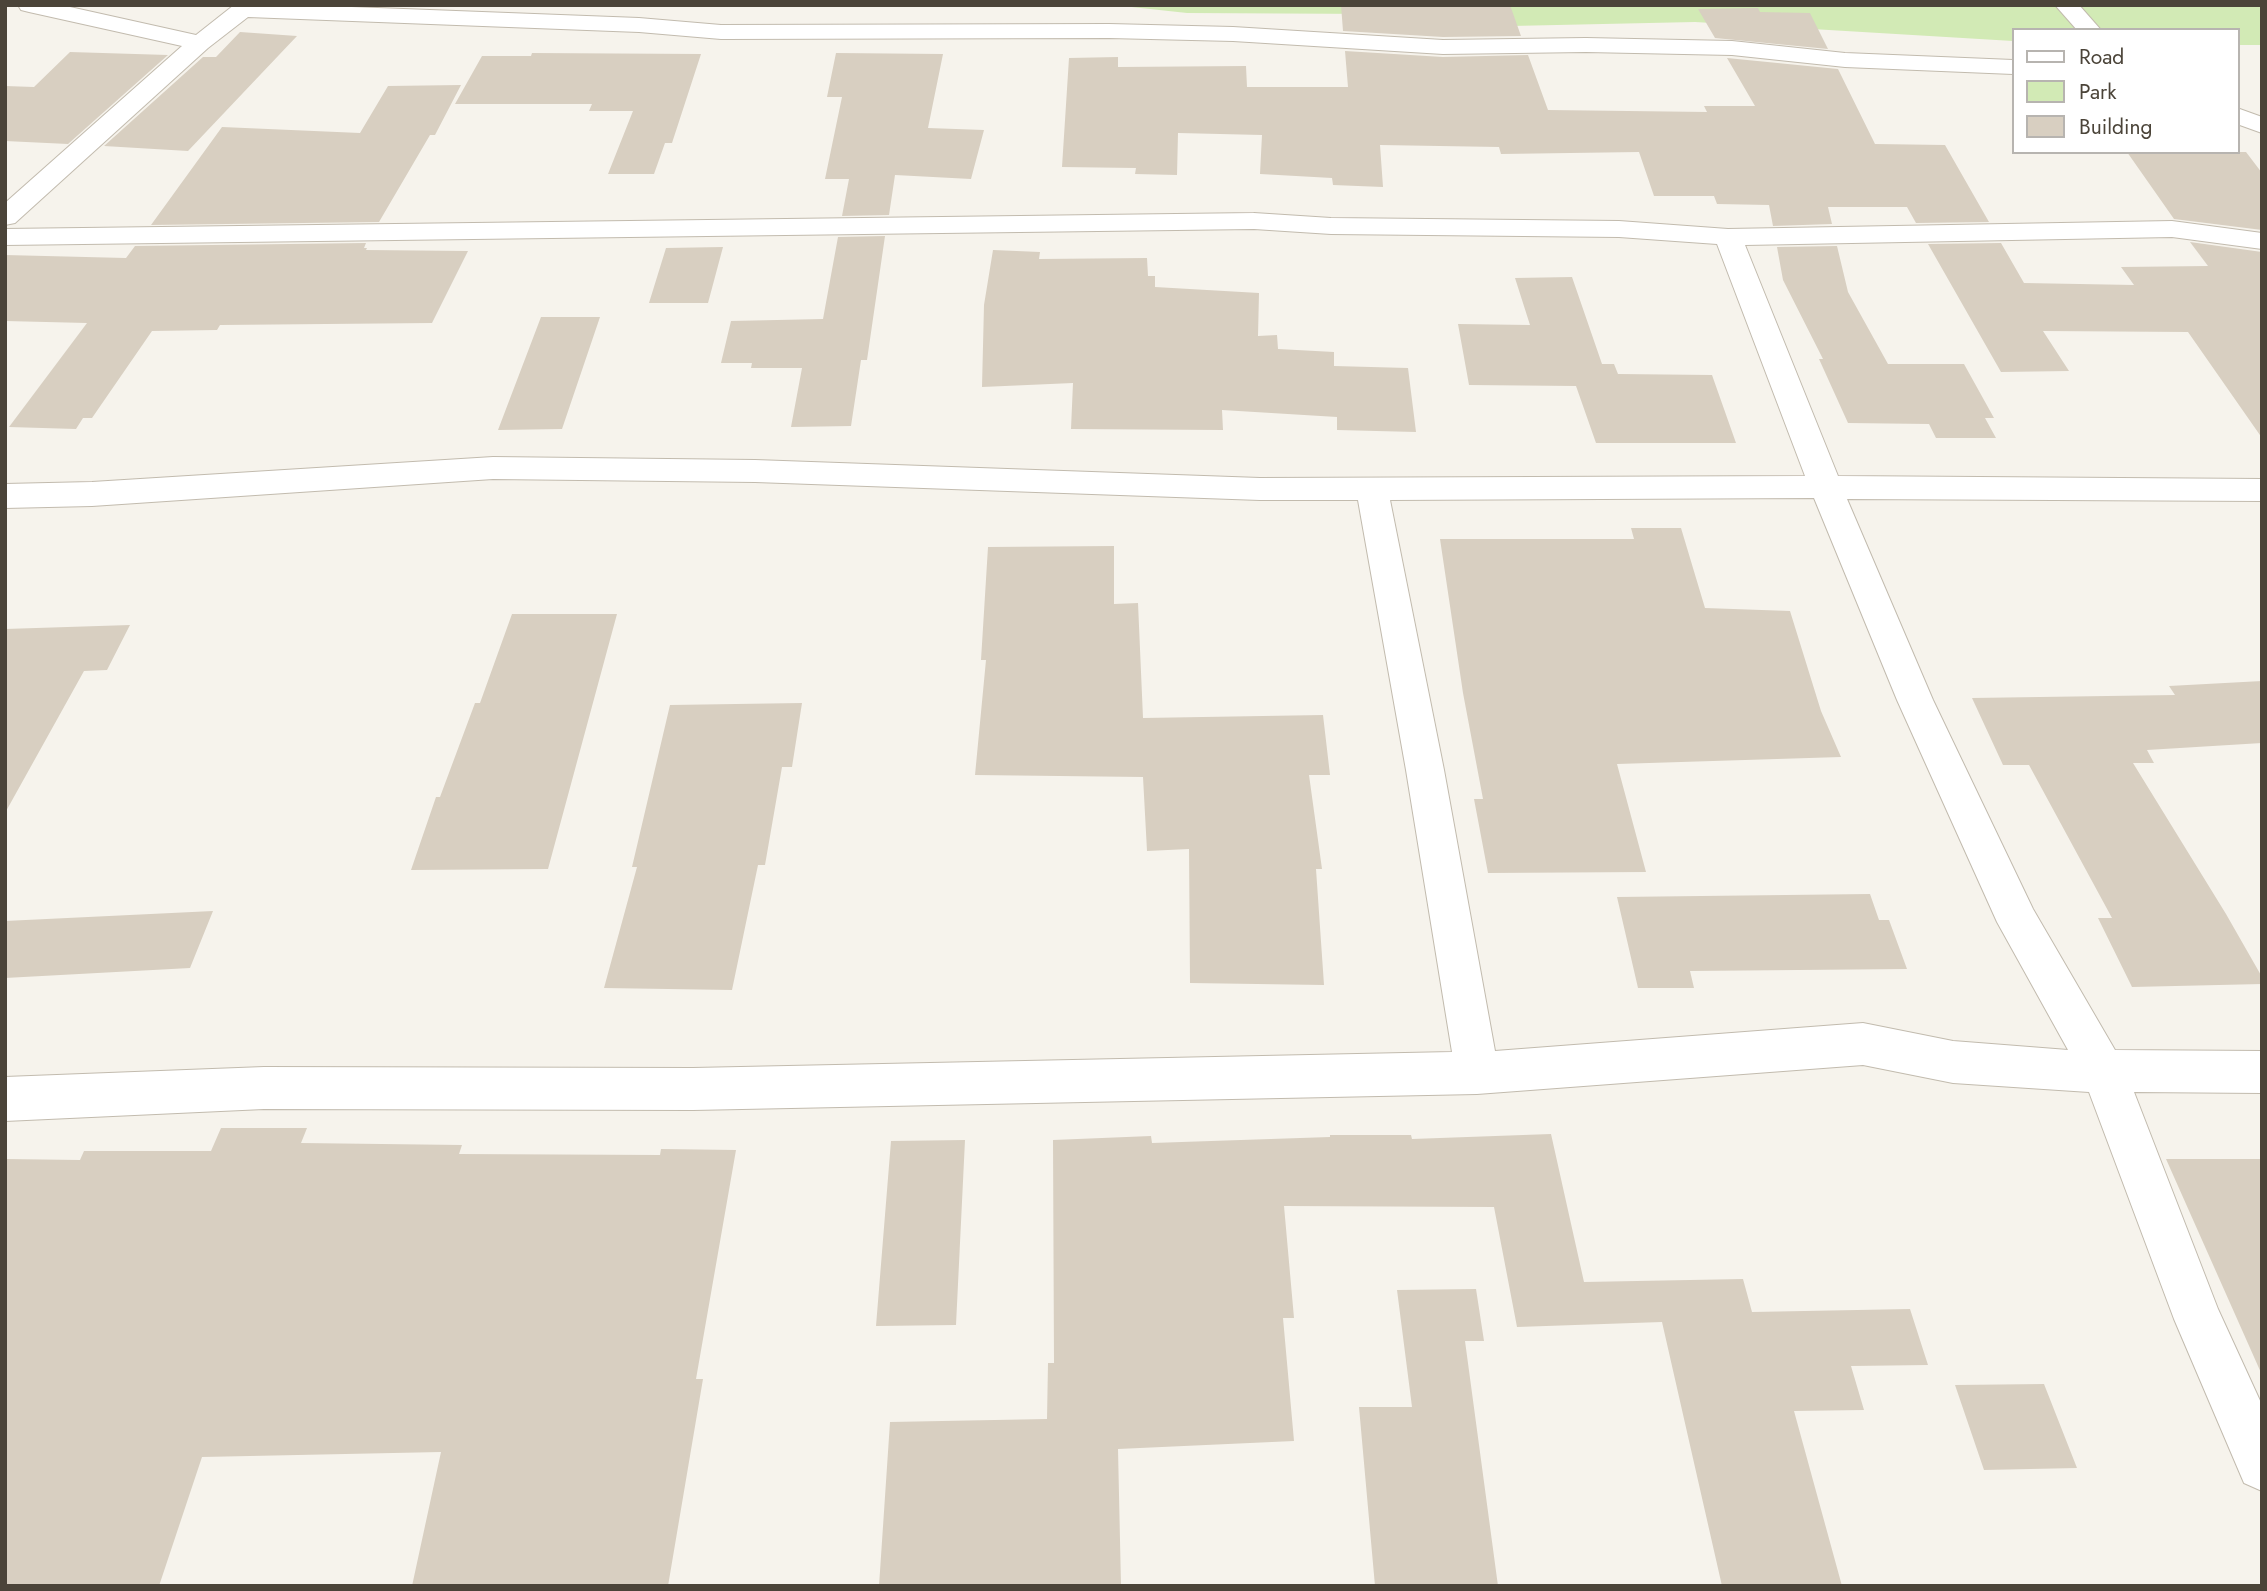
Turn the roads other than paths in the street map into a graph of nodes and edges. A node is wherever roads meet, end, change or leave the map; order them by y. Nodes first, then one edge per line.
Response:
1 (29, 5) edge
2 (2066, 5) edge
3 (246, 8) edge
4 (2088, 28) edge
5 (200, 43) junction
6 (2011, 67) edge
7 (2239, 116) edge
8 (2262, 126) edge
9 (5, 217) edge
10 (5, 237) edge
11 (1728, 237) junction
12 (2262, 241) edge
13 (1826, 487) junction
14 (1372, 489) junction
15 (2262, 490) edge
16 (5, 496) edge
17 (2104, 1072) junction
18 (2262, 1072) edge
19 (1477, 1073) junction
20 (5, 1099) edge
21 (2262, 1465) edge

1 - 5 street
2 - 4 street
3 - 5 street
3 - 6 street
5 - 9 street
7 - 8 street
10 - 11 street
11 - 12 street
11 - 13 street
13 - 14 street
13 - 15 street
13 - 17 street
14 - 16 street
14 - 19 street
17 - 18 street
17 - 19 street
17 - 21 street
19 - 20 street

